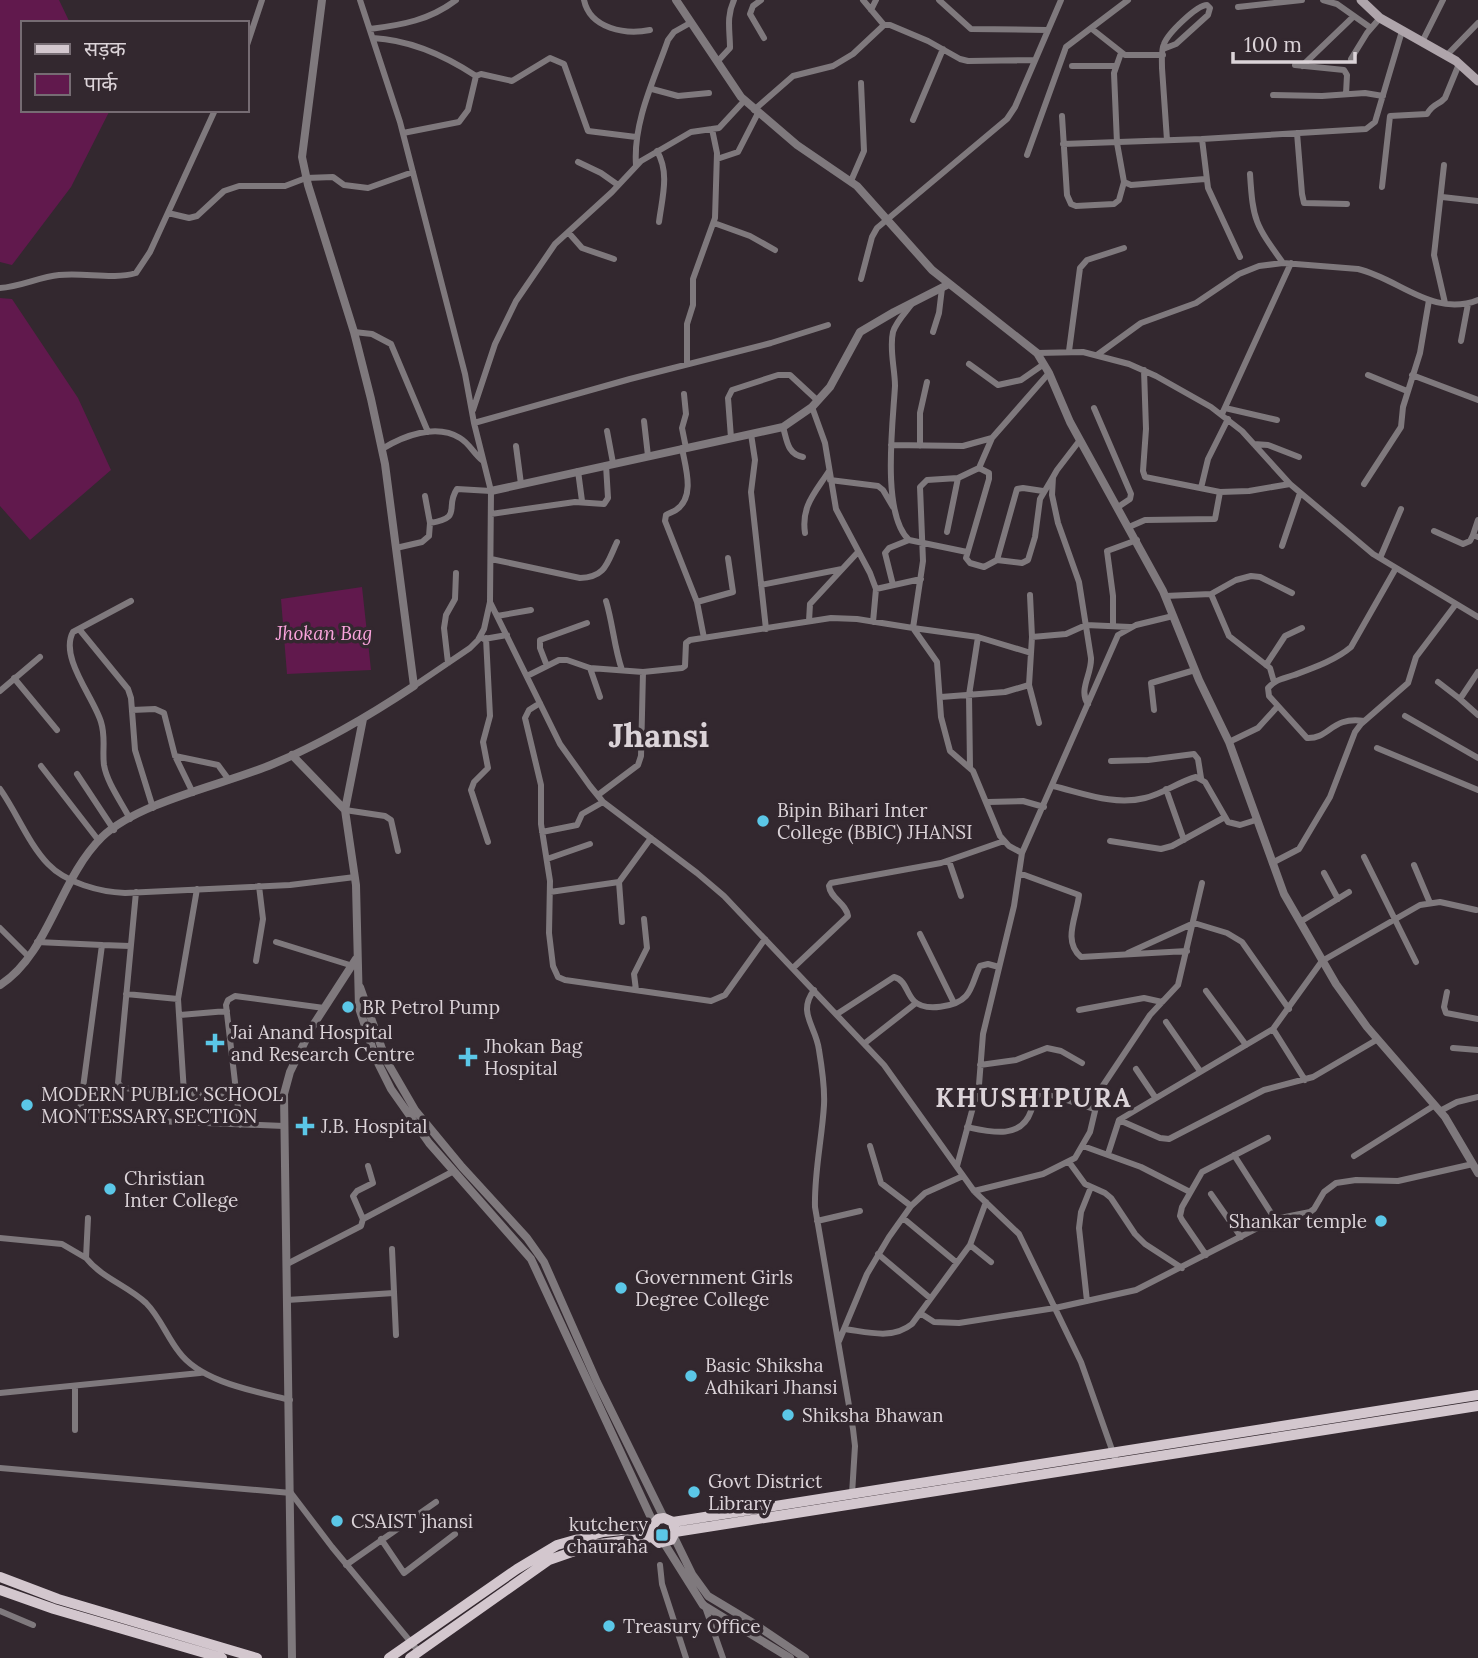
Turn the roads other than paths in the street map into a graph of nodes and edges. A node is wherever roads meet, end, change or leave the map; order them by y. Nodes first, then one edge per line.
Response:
1 (262, 0) edge
2 (323, 0) edge
3 (359, 0) edge
4 (456, 0) edge
5 (584, 0) edge
6 (676, 0) edge
7 (734, 0) edge
8 (761, 0) edge
9 (863, 0) edge
10 (876, 0) edge
11 (939, 0) edge
12 (1061, 0) edge
13 (1128, 0) edge
14 (1302, 0) edge
15 (1323, 0) edge
16 (1361, 0) edge
17 (1443, 0) edge
18 (1267, 2) edge
19 (1238, 6) dead end
20 (871, 10) junction
21 (1354, 16) junction
22 (1380, 18) junction
23 (690, 23) junction
24 (1478, 23) edge
25 (884, 25) junction
26 (1371, 28) junction
27 (370, 29) junction
28 (1092, 29) junction
29 (650, 30) dead end
30 (1047, 30) junction
31 (1402, 31) junction
32 (373, 38) junction
33 (764, 38) dead end
34 (248, 42) edge
35 (1422, 42) junction
36 (943, 49) junction
37 (1163, 52) junction
38 (1121, 53) junction
39 (1446, 56) junction
40 (1351, 59) dead end
41 (1035, 60) junction
42 (717, 62) junction
43 (1459, 64) junction
44 (1072, 66) dead end
45 (1116, 66) junction
46 (476, 76) junction
47 (1478, 81) edge
48 (861, 83) dead end
49 (652, 89) junction
50 (709, 93) dead end
51 (1346, 94) junction
52 (1273, 95) dead end
53 (1383, 96) junction
54 (744, 101) junction
55 (756, 111) junction
56 (214, 112) edge
57 (1062, 116) dead end
58 (913, 120) dead end
59 (712, 130) junction
60 (403, 133) junction
61 (1297, 134) junction
62 (636, 137) junction
63 (1202, 139) junction
64 (1167, 141) junction
65 (1117, 143) junction
66 (1063, 144) junction
67 (657, 151) junction
68 (1027, 155) dead end
69 (717, 159) junction
70 (578, 162) dead end
71 (636, 164) junction
72 (1444, 165) dead end
73 (413, 172) junction
74 (1250, 174) dead end
75 (306, 178) junction
76 (1205, 179) junction
77 (850, 181) junction
78 (1124, 182) junction
79 (618, 185) junction
80 (1382, 187) dead end
81 (1442, 197) junction
82 (1478, 201) edge
83 (1347, 204) dead end
84 (168, 213) junction
85 (887, 219) junction
86 (659, 222) dead end
87 (714, 223) junction
88 (568, 232) junction
89 (1124, 248) dead end
90 (775, 250) dead end
91 (1240, 257) dead end
92 (614, 258) dead end
93 (1283, 263) junction
94 (1291, 263) junction
95 (861, 279) dead end
96 (945, 286) junction
97 (0, 288) edge
98 (1429, 300) junction
99 (1478, 300) edge
100 (912, 303) junction
101 (1445, 303) junction
102 (1468, 304) junction
103 (828, 325) dead end
104 (354, 332) junction
105 (933, 332) dead end
106 (1461, 341) dead end
107 (1069, 351) junction
108 (1037, 353) junction
109 (1097, 355) junction
110 (687, 364) junction
111 (969, 364) dead end
112 (1044, 364) junction
113 (1144, 370) junction
114 (1049, 373) junction
115 (1368, 375) dead end
116 (1412, 375) junction
117 (927, 382) dead end
118 (1407, 391) junction
119 (684, 394) dead end
120 (1478, 400) edge
121 (815, 404) junction
122 (1094, 408) dead end
123 (1223, 411) junction
124 (472, 412) junction
125 (1228, 419) junction
126 (1277, 420) dead end
127 (644, 421) dead end
128 (474, 423) junction
129 (783, 427) junction
130 (607, 431) dead end
131 (428, 432) junction
132 (751, 434) junction
133 (731, 438) junction
134 (992, 438) junction
135 (1080, 440) junction
136 (1254, 444) junction
137 (891, 445) junction
138 (516, 446) dead end
139 (920, 446) junction
140 (684, 448) junction
141 (382, 449) junction
142 (648, 456) junction
143 (803, 457) dead end
144 (1299, 457) dead end
145 (483, 461) junction
146 (609, 464) junction
147 (979, 468) junction
148 (578, 471) junction
149 (829, 471) junction
150 (1053, 477) junction
151 (958, 478) junction
152 (830, 480) junction
153 (521, 484) junction
154 (1290, 484) junction
155 (1364, 484) dead end
156 (1201, 488) junction
157 (491, 491) junction
158 (1043, 491) junction
159 (1220, 492) junction
160 (1300, 493) junction
161 (425, 496) dead end
162 (582, 501) junction
163 (1118, 507) junction
164 (1401, 509) dead end
165 (894, 510) junction
166 (491, 514) junction
167 (1478, 520) edge
168 (430, 523) junction
169 (1129, 527) junction
170 (1434, 530) dead end
171 (947, 531) dead end
172 (805, 533) dead end
173 (1476, 536) edge
174 (909, 540) junction
175 (1137, 540) junction
176 (617, 542) dead end
177 (924, 542) junction
178 (1282, 546) dead end
179 (396, 548) junction
180 (858, 552) junction
181 (967, 552) junction
182 (728, 558) dead end
183 (1380, 558) junction
184 (491, 559) junction
185 (997, 560) junction
186 (1396, 568) junction
187 (843, 569) junction
188 (457, 573) dead end
189 (921, 579) junction
190 (761, 585) junction
191 (893, 585) junction
192 (876, 589) junction
193 (1292, 593) dead end
194 (1211, 594) junction
195 (1030, 595) dead end
196 (1165, 596) junction
197 (131, 601) dead end
198 (606, 601) dead end
199 (491, 602) junction
200 (697, 602) junction
201 (1456, 604) junction
202 (531, 610) dead end
203 (498, 616) junction
204 (1173, 617) junction
205 (1478, 617) edge
206 (809, 621) junction
207 (873, 622) junction
208 (587, 623) dead end
209 (1086, 625) junction
210 (1113, 625) junction
211 (1130, 627) junction
212 (913, 628) junction
213 (1302, 628) dead end
214 (79, 629) junction
215 (766, 629) junction
216 (507, 635) junction
217 (978, 637) junction
218 (1031, 637) junction
219 (704, 638) junction
220 (482, 639) junction
221 (1031, 653) junction
222 (40, 657) dead end
223 (447, 663) junction
224 (1266, 665) junction
225 (547, 666) junction
226 (590, 668) junction
227 (622, 670) junction
228 (1195, 670) junction
229 (643, 672) junction
230 (1478, 673) edge
231 (527, 677) junction
232 (14, 678) junction
233 (1274, 682) junction
234 (1438, 682) dead end
235 (1029, 685) junction
236 (414, 686) junction
237 (0, 691) edge
238 (970, 695) junction
239 (600, 697) dead end
240 (941, 697) junction
241 (1460, 699) junction
242 (540, 704) junction
243 (1088, 704) junction
244 (1278, 706) junction
245 (132, 710) junction
246 (1154, 710) dead end
247 (1478, 714) edge
248 (1405, 716) dead end
249 (363, 719) junction
250 (1364, 721) junction
251 (1039, 723) dead end
252 (57, 730) dead end
253 (1229, 742) junction
254 (1377, 748) dead end
255 (292, 755) junction
256 (175, 756) junction
257 (1478, 758) edge
258 (1111, 761) dead end
259 (41, 766) dead end
260 (970, 767) junction
261 (77, 774) dead end
262 (1201, 778) junction
263 (229, 780) junction
264 (1053, 786) junction
265 (0, 789) edge
266 (1167, 789) junction
267 (1478, 790) edge
268 (193, 793) junction
269 (598, 795) junction
270 (603, 802) junction
271 (988, 802) junction
272 (153, 807) junction
273 (1044, 807) junction
274 (345, 810) junction
275 (1225, 817) junction
276 (130, 819) junction
277 (1256, 820) junction
278 (114, 830) junction
279 (542, 832) junction
280 (651, 838) junction
281 (1184, 839) junction
282 (99, 841) junction
283 (1004, 841) junction
284 (1110, 841) dead end
285 (488, 842) dead end
286 (590, 844) dead end
287 (398, 851) dead end
288 (1022, 853) junction
289 (1364, 857) dead end
290 (547, 859) junction
291 (949, 861) junction
292 (1272, 863) junction
293 (1414, 865) dead end
294 (1019, 873) junction
295 (1324, 873) dead end
296 (355, 877) junction
297 (70, 879) junction
298 (619, 882) junction
299 (1202, 883) dead end
300 (259, 886) junction
301 (197, 889) junction
302 (136, 892) junction
303 (550, 892) junction
304 (1349, 892) dead end
305 (961, 896) dead end
306 (1338, 899) junction
307 (1430, 903) junction
308 (1476, 910) dead end
309 (644, 919) dead end
310 (1394, 920) junction
311 (622, 922) dead end
312 (1300, 922) junction
313 (1194, 923) junction
314 (0, 928) edge
315 (920, 934) dead end
316 (765, 939) junction
317 (37, 942) junction
318 (276, 942) dead end
319 (102, 945) junction
320 (131, 946) junction
321 (1187, 951) junction
322 (1124, 955) junction
323 (29, 957) junction
324 (358, 957) junction
325 (256, 961) dead end
326 (1322, 961) junction
327 (1416, 962) dead end
328 (353, 966) junction
329 (999, 967) junction
330 (793, 968) junction
331 (359, 984) junction
332 (0, 985) edge
333 (636, 990) junction
334 (814, 990) junction
335 (1206, 991) dead end
336 (1447, 992) dead end
337 (126, 994) junction
338 (178, 999) junction
339 (1161, 1002) junction
340 (916, 1003) junction
341 (954, 1003) junction
342 (324, 1008) junction
343 (1289, 1009) junction
344 (1079, 1010) dead end
345 (227, 1011) junction
346 (838, 1014) junction
347 (180, 1015) junction
348 (1478, 1019) edge
349 (1166, 1022) dead end
350 (1273, 1029) junction
351 (1378, 1039) junction
352 (865, 1043) junction
353 (1246, 1045) junction
354 (1453, 1048) dead end
355 (1478, 1050) edge
356 (1082, 1063) dead end
357 (980, 1065) junction
358 (1136, 1069) dead end
359 (1200, 1071) junction
360 (1305, 1080) junction
361 (184, 1093) junction
362 (1154, 1097) junction
363 (1478, 1097) edge
364 (237, 1098) junction
365 (1094, 1108) junction
366 (1438, 1108) junction
367 (1119, 1120) junction
368 (240, 1125) junction
369 (284, 1126) junction
370 (967, 1127) junction
371 (1268, 1138) dead end
372 (870, 1146) dead end
373 (1083, 1146) junction
374 (1108, 1154) junction
375 (1234, 1155) junction
376 (1354, 1156) dead end
377 (1069, 1162) junction
378 (1473, 1164) junction
379 (368, 1166) dead end
380 (957, 1166) junction
381 (452, 1172) junction
382 (1478, 1173) edge
383 (963, 1176) junction
384 (1091, 1187) junction
385 (974, 1191) junction
386 (1190, 1192) junction
387 (1211, 1194) dead end
388 (986, 1202) junction
389 (911, 1206) junction
390 (860, 1212) dead end
391 (903, 1217) junction
392 (88, 1218) dead end
393 (363, 1219) junction
394 (1275, 1219) junction
395 (817, 1221) junction
396 (1241, 1237) junction
397 (0, 1238) edge
398 (970, 1245) junction
399 (392, 1249) dead end
400 (878, 1254) junction
401 (1206, 1255) junction
402 (86, 1258) junction
403 (956, 1262) junction
404 (991, 1262) dead end
405 (287, 1264) junction
406 (1182, 1268) junction
407 (394, 1293) junction
408 (930, 1298) junction
409 (288, 1300) junction
410 (1087, 1301) junction
411 (1055, 1308) junction
412 (920, 1312) junction
413 (844, 1329) junction
414 (396, 1335) dead end
415 (838, 1343) junction
416 (201, 1373) junction
417 (75, 1386) junction
418 (0, 1393) edge
419 (1478, 1395) edge
420 (290, 1400) junction
421 (1478, 1406) edge
422 (75, 1430) dead end
423 (1113, 1451) junction
424 (1118, 1464) junction
425 (0, 1468) edge
426 (291, 1493) junction
427 (852, 1494) junction
428 (436, 1502) dead end
429 (663, 1528) junction
430 (455, 1534) dead end
431 (381, 1539) junction
432 (664, 1543) joint
433 (346, 1565) junction
434 (660, 1565) dead end
435 (0, 1577) edge
436 (0, 1590) edge
437 (708, 1596) junction
438 (703, 1605) junction
439 (0, 1611) edge
440 (33, 1625) dead end
441 (411, 1642) junction
442 (415, 1655) edge
443 (222, 1658) edge
444 (257, 1658) edge
445 (292, 1658) edge
446 (389, 1658) edge
447 (686, 1658) edge
448 (723, 1658) edge
449 (790, 1658) edge
450 (805, 1658) edge

1 - 34 street
2 - 75 street
3 - 27 street
4 - 27 street
5 - 29 street
6 - 23 street
7 - 42 street
8 - 33 street
9 - 20 street
10 - 20 street
11 - 30 street
12 - 30 street
13 - 28 street
14 - 18 street
15 - 21 street
16 - 22 main road
17 - 35 street
18 - 19 street
20 - 25 street
21 - 26 street
21 - 51 street
22 - 26 street
22 - 31 main road
23 - 42 street
23 - 49 street
24 - 39 street
25 - 36 street
25 - 55 street
26 - 40 street
27 - 32 street
28 - 38 street
28 - 68 street
30 - 41 street
31 - 35 main road
31 - 53 street
32 - 46 street
32 - 60 street
35 - 39 main road
36 - 41 street
36 - 58 street
37 - 37 street
37 - 38 street
37 - 64 street
38 - 45 street
39 - 43 main road
41 - 85 street
42 - 54 street
43 - 47 main road
43 - 80 street
44 - 45 street
45 - 65 street
46 - 60 street
46 - 62 street
48 - 77 street
49 - 50 street
49 - 62 street
51 - 52 street
51 - 53 street
53 - 61 street
54 - 55 street
54 - 59 street
55 - 69 street
55 - 77 street
56 - 84 street
57 - 66 street
59 - 67 street
59 - 69 street
60 - 73 street
61 - 63 street
61 - 83 street
62 - 71 street
63 - 64 street
63 - 76 street
64 - 65 street
65 - 66 street
65 - 78 street
66 - 78 street
67 - 71 street
67 - 86 street
69 - 87 street
70 - 79 street
71 - 79 street
72 - 81 street
73 - 75 street
73 - 124 street
74 - 93 street
75 - 84 street
75 - 104 street
76 - 78 street
76 - 91 street
77 - 85 street
79 - 88 street
81 - 82 street
81 - 101 street
84 - 97 street
85 - 95 street
85 - 96 street
87 - 90 street
87 - 110 street
88 - 92 street
88 - 124 street
89 - 107 street
93 - 94 street
93 - 109 street
94 - 98 street
94 - 123 street
96 - 100 street
96 - 105 street
96 - 108 street
98 - 101 street
98 - 116 street
99 - 102 street
100 - 121 street
100 - 137 street
101 - 102 street
102 - 106 street
103 - 110 street
104 - 131 street
104 - 141 street
107 - 108 street
107 - 109 street
108 - 112 street
109 - 113 street
110 - 128 street
111 - 112 street
112 - 114 street
113 - 123 street
113 - 156 street
114 - 134 street
114 - 135 street
115 - 118 street
116 - 118 street
116 - 120 street
117 - 139 street
118 - 155 street
119 - 140 street
121 - 129 street
121 - 133 street
121 - 149 street
122 - 163 street
123 - 125 street
123 - 126 street
124 - 128 street
125 - 136 street
125 - 156 street
127 - 142 street
128 - 145 street
129 - 132 street
129 - 143 street
130 - 146 street
131 - 141 street
131 - 145 street
132 - 133 street
132 - 190 street
133 - 140 street
134 - 139 street
134 - 147 street
135 - 150 street
135 - 163 street
136 - 144 street
136 - 154 street
137 - 139 street
137 - 165 street
138 - 153 street
140 - 142 street
140 - 200 street
141 - 179 street
142 - 146 street
145 - 157 street
146 - 148 street
146 - 162 street
147 - 151 street
147 - 181 street
148 - 153 street
148 - 162 street
149 - 152 street
149 - 172 street
150 - 158 street
150 - 209 street
151 - 171 street
151 - 177 street
152 - 165 street
152 - 180 street
153 - 157 street
154 - 159 street
154 - 160 street
156 - 159 street
157 - 166 street
157 - 168 street
158 - 185 street
158 - 185 street
159 - 169 street
160 - 178 street
160 - 183 street
161 - 168 street
162 - 166 street
163 - 169 street
164 - 183 street
165 - 174 street
166 - 184 street
167 - 173 street
168 - 179 street
169 - 175 street
170 - 173 street
174 - 177 street
174 - 191 street
175 - 196 street
175 - 210 street
176 - 184 street
177 - 181 street
177 - 189 street
179 - 236 street
180 - 187 street
180 - 192 street
181 - 185 street
182 - 200 street
183 - 186 street
184 - 199 street
186 - 201 street
186 - 233 street
187 - 190 street
187 - 206 street
188 - 223 street
189 - 191 street
189 - 212 street
190 - 215 street
191 - 192 street
192 - 207 street
193 - 194 street
194 - 196 street
194 - 224 street
195 - 218 street
196 - 204 street
197 - 214 street
198 - 227 street
199 - 203 street
199 - 220 street
200 - 219 street
201 - 205 street
201 - 250 street
202 - 203 street
203 - 216 street
204 - 211 street
204 - 228 street
206 - 207 street
206 - 215 street
207 - 212 street
208 - 225 street
209 - 210 street
209 - 218 street
209 - 243 street
210 - 211 street
211 - 243 street
212 - 217 street
212 - 240 street
213 - 224 street
214 - 245 street
214 - 276 street
215 - 219 street
216 - 220 street
216 - 231 street
217 - 221 street
217 - 238 street
218 - 221 street
219 - 229 street
220 - 223 street
220 - 285 street
221 - 235 street
222 - 232 street
223 - 236 street
224 - 233 street
225 - 226 street
225 - 231 street
226 - 227 street
226 - 239 street
227 - 229 street
228 - 246 street
228 - 253 street
229 - 269 street
230 - 241 street
231 - 242 street
232 - 237 street
232 - 252 street
233 - 244 street
234 - 241 street
235 - 238 street
235 - 251 street
236 - 249 street
238 - 240 street
238 - 260 street
240 - 260 street
241 - 247 street
242 - 269 street
242 - 279 street
243 - 264 street
244 - 250 street
244 - 253 street
245 - 256 street
245 - 272 street
248 - 257 street
249 - 255 street
249 - 274 street
250 - 292 street
253 - 277 street
254 - 267 street
255 - 263 street
255 - 274 street
256 - 263 street
256 - 268 street
258 - 262 street
259 - 282 street
260 - 271 street
261 - 278 street
262 - 266 street
262 - 275 street
263 - 268 street
264 - 266 street
264 - 273 street
265 - 297 street
266 - 281 street
268 - 272 street
269 - 270 street
270 - 279 street
270 - 280 street
271 - 273 street
271 - 283 street
272 - 276 street
273 - 288 street
274 - 287 street
274 - 296 street
275 - 277 street
275 - 281 street
276 - 278 street
277 - 292 street
278 - 282 street
279 - 290 street
280 - 298 street
280 - 316 street
281 - 284 street
282 - 297 street
283 - 288 street
283 - 291 street
286 - 290 street
288 - 294 street
289 - 310 street
290 - 303 street
291 - 305 street
291 - 330 street
292 - 312 street
293 - 307 street
294 - 322 street
294 - 329 street
295 - 306 street
296 - 300 street
296 - 324 street
297 - 302 street
297 - 317 street
298 - 303 street
298 - 311 street
299 - 313 street
300 - 301 street
300 - 325 street
301 - 302 street
301 - 338 street
302 - 320 street
303 - 333 street
304 - 306 street
306 - 312 street
307 - 308 street
307 - 310 street
309 - 333 street
310 - 326 street
310 - 327 street
312 - 326 street
313 - 321 street
313 - 322 street
313 - 343 street
314 - 323 street
315 - 341 street
316 - 330 street
316 - 333 street
317 - 319 street
317 - 323 street
318 - 328 street
319 - 320 street
319 - 368 street
320 - 337 street
321 - 322 street
321 - 339 street
323 - 332 street
324 - 328 street
324 - 331 street
326 - 343 street
326 - 351 street
328 - 342 street
329 - 341 street
329 - 357 street
330 - 334 street
331 - 381 street
331 - 429 street
334 - 346 street
334 - 395 street
335 - 353 street
336 - 348 street
337 - 338 street
337 - 361 street
338 - 347 street
339 - 344 street
339 - 365 street
340 - 341 street
340 - 346 street
340 - 352 street
342 - 345 street
342 - 369 street
343 - 350 street
345 - 347 street
345 - 364 street
346 - 352 street
347 - 361 street
349 - 359 street
350 - 353 street
350 - 360 street
351 - 360 street
351 - 366 street
352 - 380 street
353 - 359 street
354 - 355 street
356 - 357 street
357 - 370 street
358 - 362 street
359 - 362 street
360 - 367 street
361 - 364 street
362 - 367 street
363 - 366 street
364 - 368 street
365 - 370 street
365 - 373 street
366 - 376 street
366 - 378 street
367 - 374 street
368 - 369 street
369 - 405 street
370 - 380 street
371 - 375 street
372 - 389 street
373 - 374 street
373 - 377 street
374 - 386 street
375 - 386 street
375 - 394 street
377 - 384 street
377 - 385 street
378 - 382 street
378 - 394 street
379 - 393 street
380 - 383 street
381 - 393 street
381 - 429 street
383 - 385 street
383 - 389 street
384 - 406 street
384 - 410 street
385 - 388 street
386 - 401 street
387 - 396 street
388 - 398 street
388 - 411 street
389 - 391 street
390 - 395 street
391 - 400 street
391 - 403 street
392 - 402 street
393 - 405 street
394 - 396 street
395 - 415 street
396 - 401 street
397 - 402 street
398 - 403 street
398 - 404 street
399 - 407 street
400 - 408 street
400 - 413 street
401 - 406 street
402 - 416 street
403 - 408 street
405 - 409 street
406 - 410 street
407 - 409 street
407 - 414 street
408 - 412 street
409 - 420 street
410 - 411 street
411 - 412 street
411 - 423 street
412 - 413 street
413 - 415 street
415 - 427 street
416 - 417 street
416 - 420 street
417 - 418 street
417 - 422 street
419 - 423 main road
420 - 426 street
421 - 424 main road
423 - 424 street
423 - 427 main road
424 - 429 main road
425 - 426 street
426 - 433 street
426 - 445 street
427 - 429 main road
428 - 431 street
429 - 432 main road
429 - 437 street
429 - 441 main road
429 - 442 main road
430 - 431 street
431 - 433 street
432 - 438 street
433 - 441 street
434 - 447 street
435 - 444 main road
436 - 443 main road
437 - 438 street
437 - 450 street
438 - 448 street
438 - 449 street
439 - 440 street
441 - 442 street
441 - 446 main road

